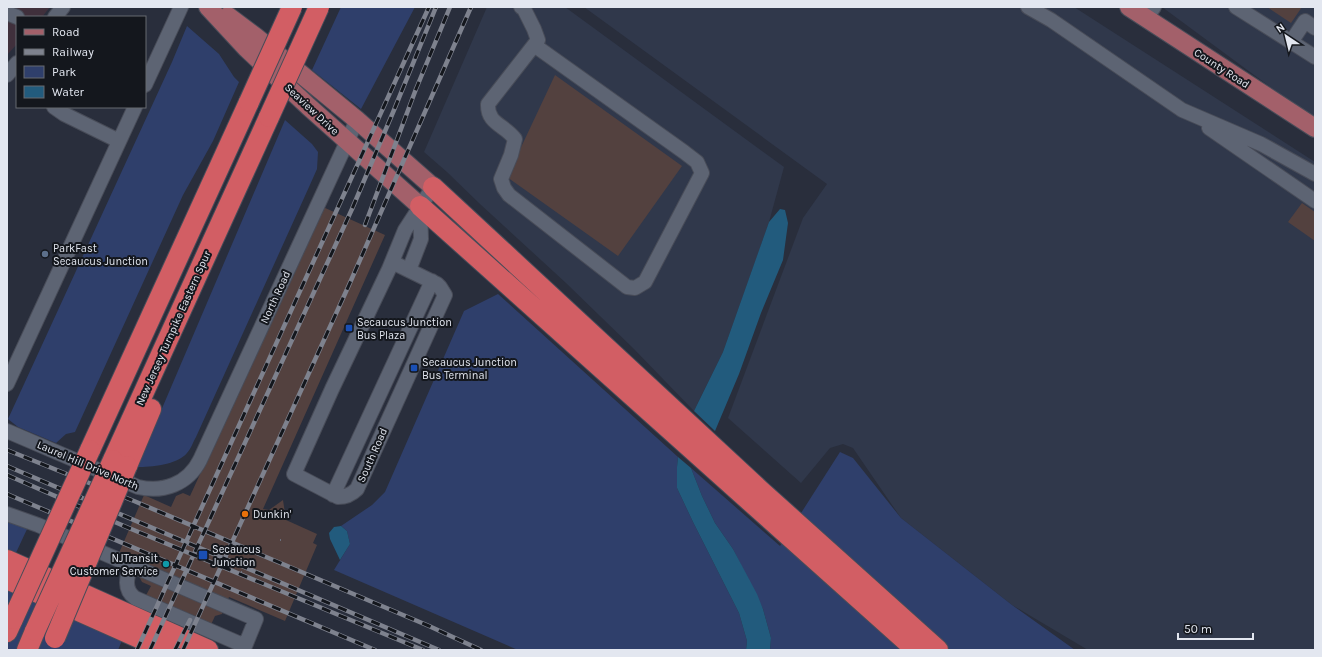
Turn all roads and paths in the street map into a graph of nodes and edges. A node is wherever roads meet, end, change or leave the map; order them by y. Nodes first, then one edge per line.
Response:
1 (63, 7) edge
2 (181, 7) edge
3 (208, 7) edge
4 (216, 7) edge
5 (292, 7) edge
6 (319, 7) edge
7 (521, 7) edge
8 (1028, 7) edge
9 (1129, 7) edge
10 (1236, 7) edge
11 (1150, 13) edge
12 (56, 16) edge
13 (1315, 28) edge
14 (1291, 42) junction
15 (534, 45) junction
16 (1315, 57) edge
17 (146, 83) edge
18 (55, 108) edge
19 (135, 108) edge
20 (1182, 110) junction
21 (357, 120) junction
22 (1315, 128) edge
23 (119, 141) junction
24 (347, 141) junction
25 (1315, 174) edge
26 (433, 187) junction
27 (1315, 201) edge
28 (420, 206) junction
29 (392, 262) junction
30 (408, 270) junction
31 (432, 281) junction
32 (7, 384) edge
33 (7, 431) edge
34 (120, 463) junction
35 (192, 473) joint
36 (333, 495) junction
37 (7, 514) edge
38 (7, 560) edge
39 (131, 564) junction
40 (7, 579) edge
41 (9, 619) edge
42 (52, 644) edge
43 (27, 650) edge
44 (166, 650) edge
45 (208, 650) edge
46 (916, 650) edge
47 (938, 650) edge

1 - 12 street
2 - 17 street
3 - 24 main road, Seaview Drive
4 - 21 main road, Seaview Drive
5 - 41 highway, bridge
6 - 34 highway, New Jersey Turnpike Eastern Spur, bridge
7 - 15 street
8 - 20 street
9 - 11 main road, County Road
10 - 14 street
11 - 22 main road, County Road
13 - 14 street
14 - 16 street
15 - 15 street
18 - 23 street
19 - 23 street
20 - 25 street
20 - 27 street
21 - 24 street, North Road
21 - 26 main road, Seaview Drive
23 - 32 street
24 - 28 main road, Seaview Drive
24 - 35 street, North Road
26 - 28 street
26 - 47 highway
28 - 29 street
28 - 30 street
28 - 46 highway
29 - 30 street, South Road
29 - 36 street
30 - 31 street, South Road
31 - 36 street
31 - 36 street, South Road
33 - 35 street, Laurel Hill Drive North
34 - 42 highway, bridge
34 - 43 highway, New Jersey Turnpike Eastern Spur, bridge
37 - 39 street
38 - 45 highway
39 - 39 street
40 - 44 highway

